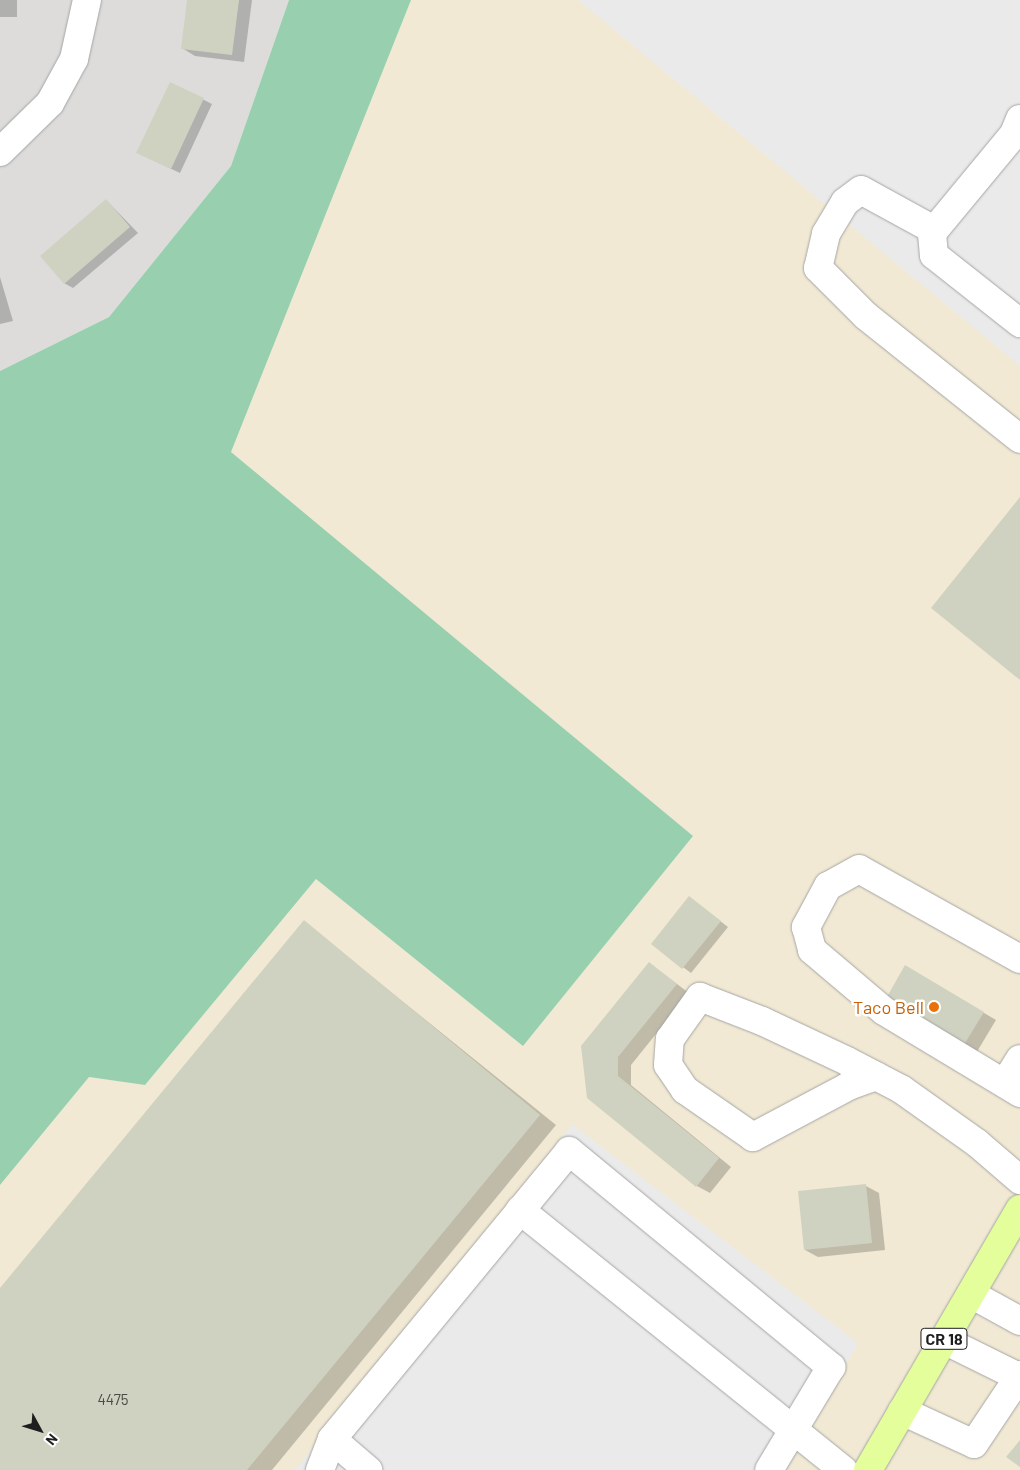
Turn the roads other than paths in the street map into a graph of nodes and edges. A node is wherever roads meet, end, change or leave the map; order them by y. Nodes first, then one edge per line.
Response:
1 (86, 0) edge
2 (1020, 119) edge
3 (0, 152) edge
4 (934, 230) junction
5 (1020, 323) edge
6 (1020, 439) edge
7 (1020, 959) edge
8 (1020, 1059) edge
9 (876, 1076) junction
10 (1013, 1088) edge
11 (1020, 1180) edge
12 (1020, 1209) edge
13 (520, 1210) junction
14 (971, 1294) junction
15 (1020, 1321) edge
16 (944, 1340) junction
17 (1019, 1376) edge
18 (902, 1411) junction
19 (793, 1430) junction
20 (332, 1439) junction
21 (320, 1470) edge
22 (368, 1470) edge
23 (768, 1470) edge
24 (843, 1470) edge
25 (868, 1470) edge

1 - 3 street
2 - 4 street
4 - 5 street
4 - 6 street
7 - 10 street
8 - 10 street
9 - 9 street
9 - 11 street
12 - 14 main road, CR 18
13 - 19 street
13 - 19 street
13 - 20 street
14 - 15 street
14 - 16 main road, CR 18
16 - 17 street
16 - 18 main road, CR 18
17 - 18 street
18 - 25 main road, CR 18
19 - 23 street
19 - 24 street
20 - 21 street
20 - 22 street

